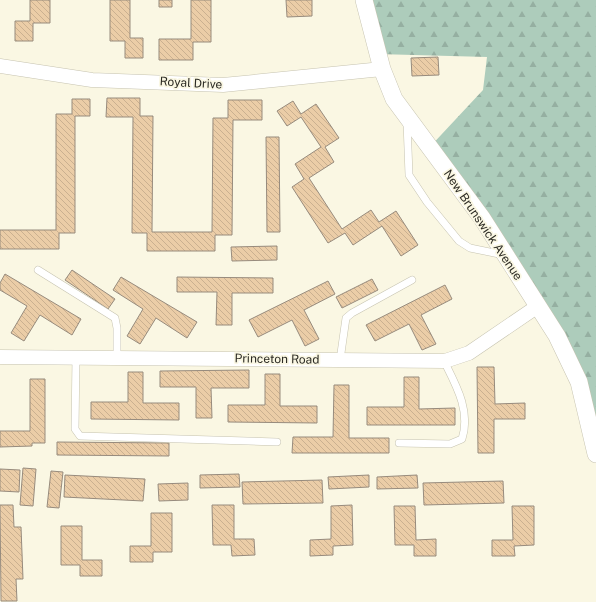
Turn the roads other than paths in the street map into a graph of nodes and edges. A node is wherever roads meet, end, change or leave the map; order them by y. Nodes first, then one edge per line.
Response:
1 (364, 0) edge
2 (0, 66) edge
3 (382, 69) junction
4 (407, 117) junction
5 (506, 256) junction
6 (38, 270) dead end
7 (412, 280) dead end
8 (538, 306) junction
9 (0, 357) edge
10 (76, 357) junction
11 (117, 358) junction
12 (340, 360) junction
13 (444, 361) junction
14 (278, 442) dead end
15 (400, 443) dead end
16 (596, 454) edge

1 - 3 street, New Brunswick Avenue
2 - 3 street, Royal Drive
3 - 4 street, New Brunswick Avenue
4 - 5 street, New Brunswick Avenue
4 - 5 lane
5 - 8 street, New Brunswick Avenue
6 - 11 lane
7 - 12 lane
8 - 13 street, Princeton Road
8 - 16 street, New Brunswick Avenue
9 - 10 street, Princeton Road
10 - 11 street, Princeton Road
10 - 14 lane
11 - 12 street, Princeton Road
12 - 13 street, Princeton Road
13 - 15 lane

